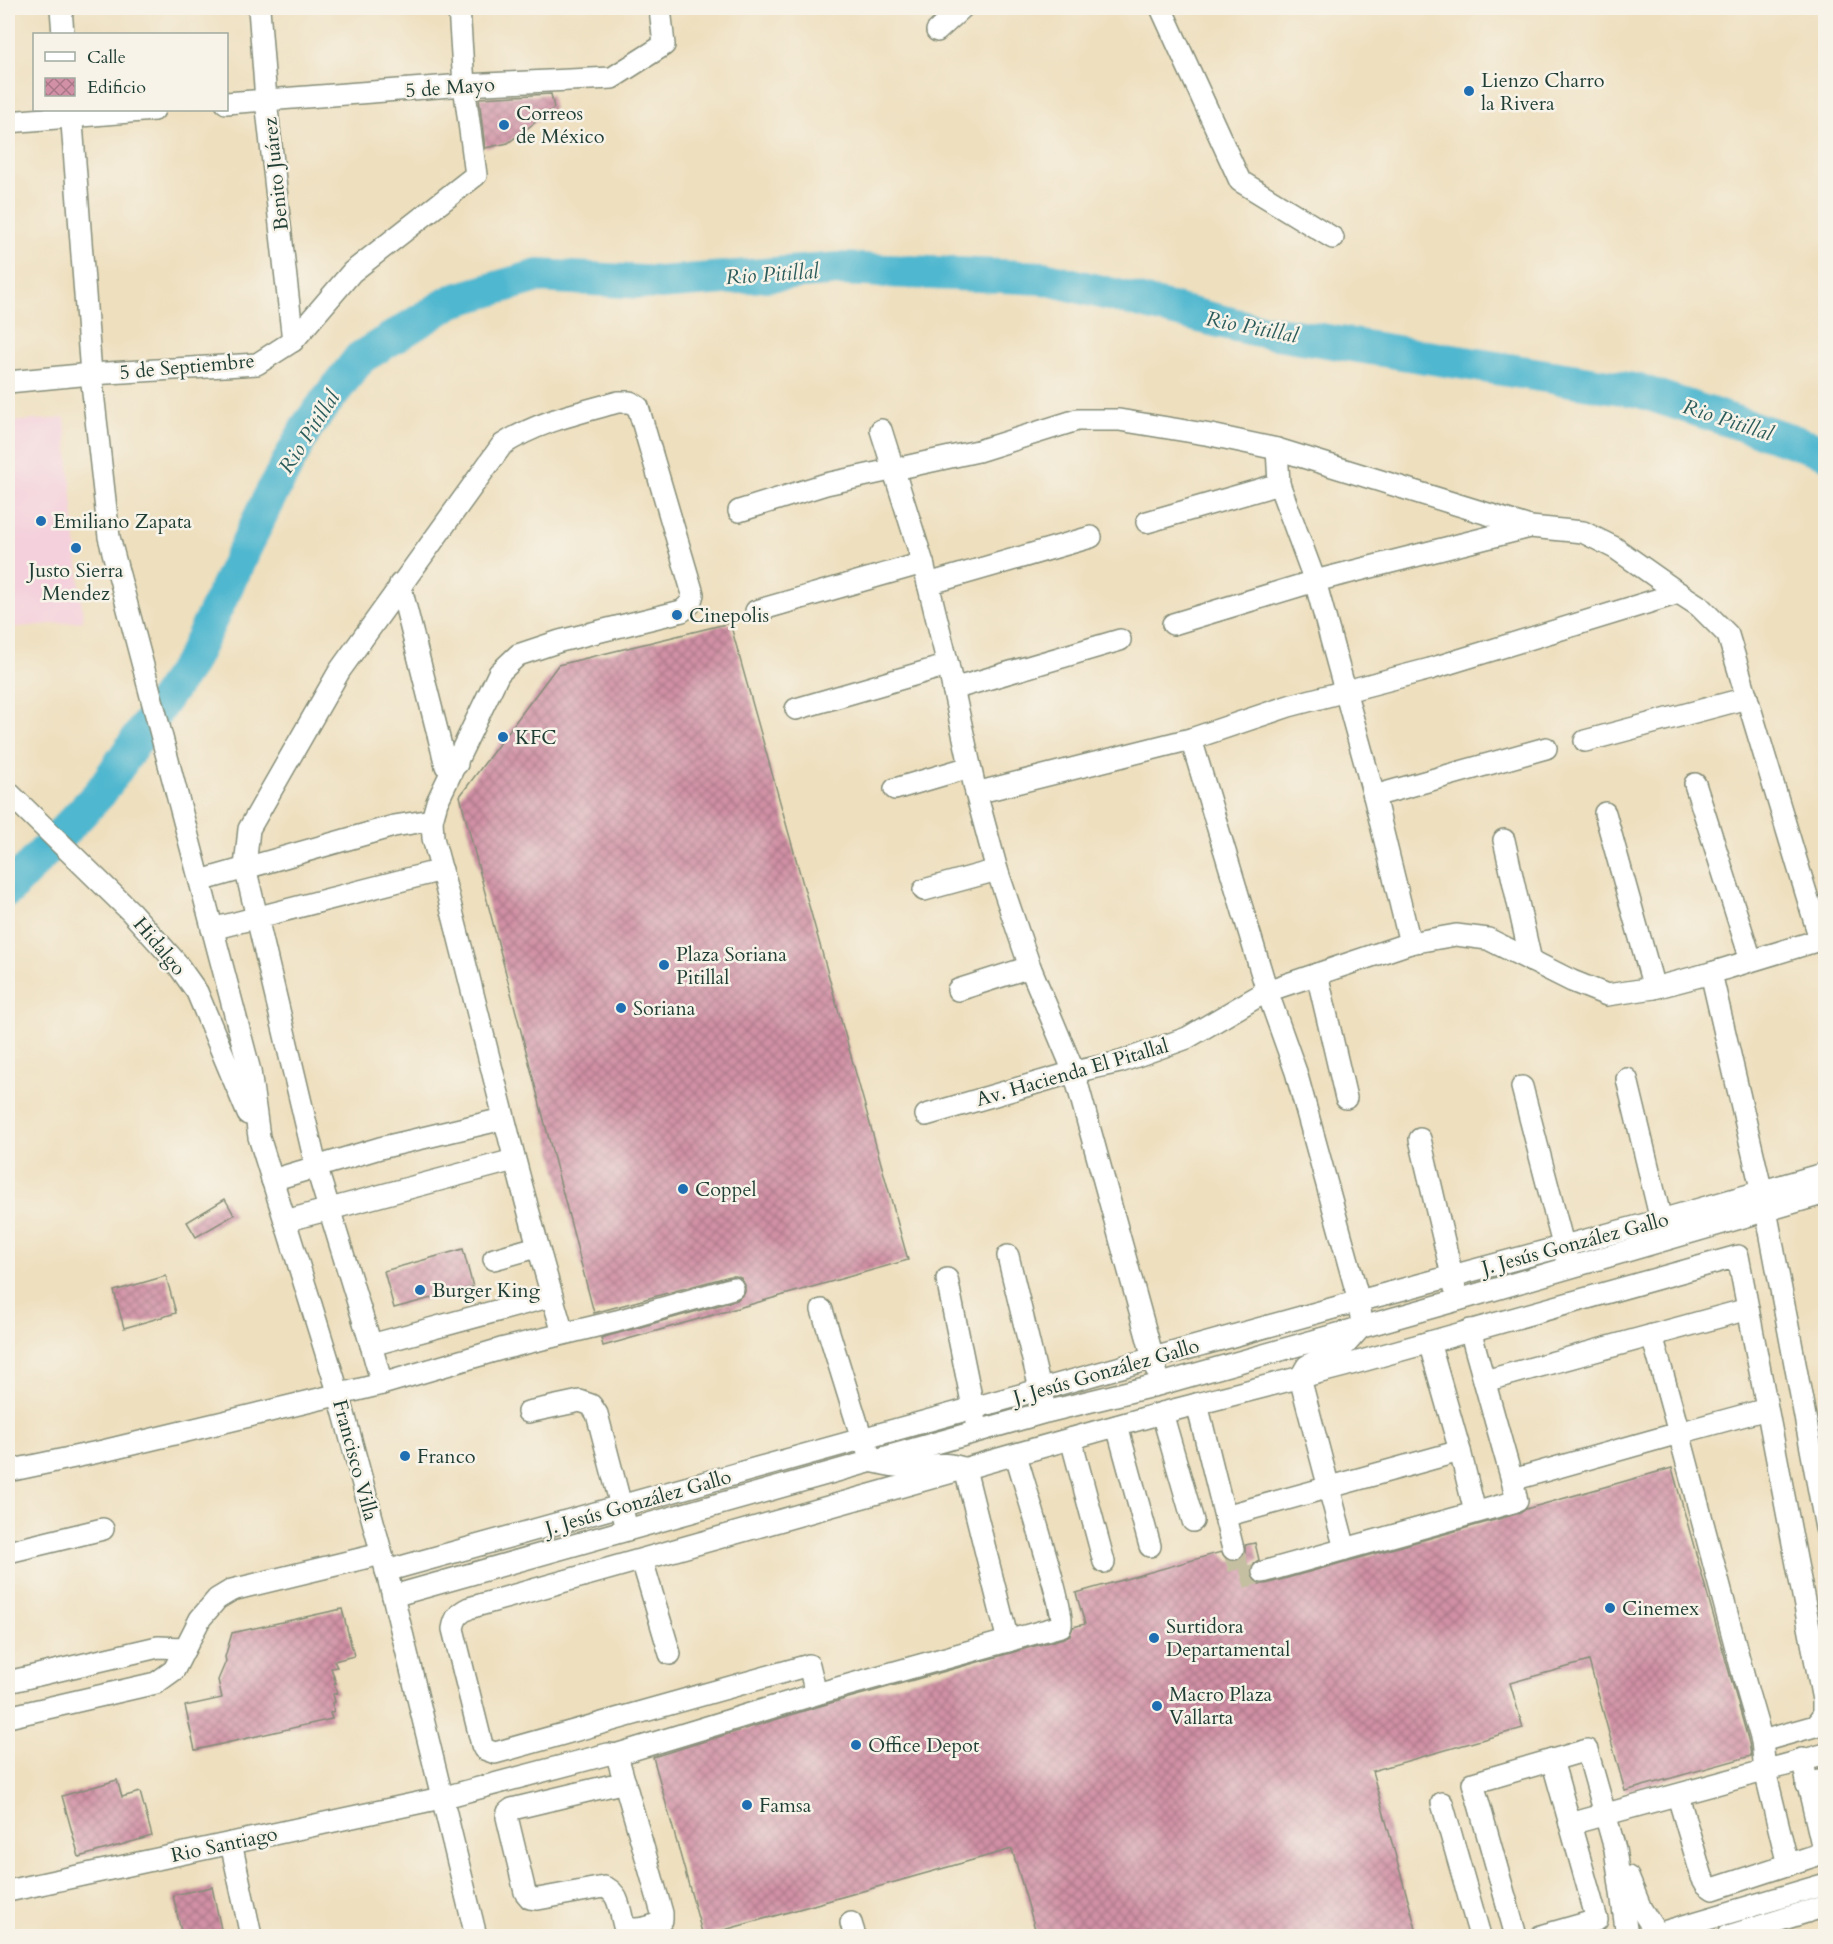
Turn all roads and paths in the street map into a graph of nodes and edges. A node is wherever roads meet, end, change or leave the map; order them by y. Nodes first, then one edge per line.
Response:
1 (61, 8) edge
2 (259, 8) edge
3 (459, 8) edge
4 (660, 8) edge
5 (962, 8) edge
6 (1161, 8) edge
7 (937, 31) dead end
8 (63, 33) edge
9 (464, 85) junction
10 (266, 99) junction
11 (228, 103) edge
12 (127, 111) edge
13 (72, 113) edge
14 (8, 122) edge
15 (1333, 238) dead end
16 (293, 341) junction
17 (91, 374) junction
18 (8, 382) edge
19 (881, 430) dead end
20 (1277, 450) junction
21 (893, 468) junction
22 (1279, 484) junction
23 (740, 511) dead end
24 (1147, 522) dead end
25 (1530, 527) junction
26 (1091, 537) dead end
27 (923, 563) junction
28 (1315, 581) junction
29 (400, 584) junction
30 (928, 584) junction
31 (1679, 593) junction
32 (756, 611) dead end
33 (1173, 624) dead end
34 (1120, 640) dead end
35 (948, 665) junction
36 (953, 689) junction
37 (1346, 690) junction
38 (1747, 698) junction
39 (796, 709) dead end
40 (1191, 739) junction
41 (1585, 741) dead end
42 (1546, 747) dead end
43 (457, 764) junction
44 (970, 767) junction
45 (1695, 784) dead end
46 (895, 789) dead end
47 (976, 793) junction
48 (1374, 796) junction
49 (14, 798) edge
50 (1605, 813) dead end
51 (432, 819) junction
52 (1504, 840) dead end
53 (245, 867) junction
54 (442, 870) junction
55 (997, 870) junction
56 (200, 881) junction
57 (924, 890) dead end
58 (257, 917) junction
59 (212, 929) junction
60 (1822, 938) edge
61 (1410, 944) junction
62 (1751, 960) junction
63 (1532, 962) junction
64 (1030, 967) junction
65 (1711, 973) junction
66 (1317, 974) junction
67 (1654, 988) junction
68 (958, 990) dead end
69 (1267, 991) junction
70 (1074, 1072) junction
71 (1627, 1079) dead end
72 (1522, 1087) dead end
73 (1346, 1098) dead end
74 (926, 1115) dead end
75 (503, 1119) junction
76 (258, 1137) junction
77 (1420, 1139) dead end
78 (513, 1160) junction
79 (316, 1166) junction
80 (1826, 1173) edge
81 (272, 1180) junction
82 (1826, 1193) edge
83 (1764, 1201) junction
84 (329, 1209) junction
85 (285, 1221) junction
86 (1664, 1229) junction
87 (537, 1247) junction
88 (1563, 1247) junction
89 (1008, 1256) dead end
90 (494, 1259) dead end
91 (1569, 1268) junction
92 (1452, 1276) junction
93 (947, 1279) dead end
94 (733, 1288) dead end
95 (552, 1296) junction
96 (1458, 1300) junction
97 (1359, 1301) junction
98 (1748, 1309) junction
99 (822, 1310) dead end
100 (1362, 1326) junction
101 (1470, 1330) junction
102 (563, 1333) junction
103 (1653, 1335) junction
104 (1429, 1342) junction
105 (371, 1345) junction
106 (1152, 1358) junction
107 (1300, 1378) junction
108 (1485, 1381) junction
109 (382, 1384) junction
110 (1161, 1384) junction
111 (1041, 1389) junction
112 (339, 1395) junction
113 (1197, 1404) junction
114 (973, 1409) junction
115 (1767, 1409) junction
116 (528, 1412) dead end
117 (1046, 1413) junction
118 (1162, 1413) junction
119 (1117, 1426) junction
120 (978, 1432) junction
121 (1679, 1433) junction
122 (862, 1439) junction
123 (1071, 1439) junction
124 (1460, 1451) junction
125 (1016, 1455) junction
126 (874, 1462) junction
127 (965, 1469) junction
128 (8, 1471) edge
129 (1512, 1480) junction
130 (1329, 1487) junction
131 (621, 1507) junction
132 (1475, 1512) junction
133 (1225, 1516) junction
134 (1193, 1521) dead end
135 (1826, 1528) edge
136 (103, 1529) dead end
137 (628, 1530) junction
138 (1150, 1546) dead end
139 (1233, 1549) tunnel mouth
140 (1345, 1549) junction
141 (8, 1552) edge
142 (642, 1560) junction
143 (1104, 1562) dead end
144 (384, 1563) junction
145 (1263, 1572) tunnel mouth
146 (393, 1596) junction
147 (1008, 1641) junction
148 (185, 1648) junction
149 (670, 1654) dead end
150 (8, 1682) edge
151 (816, 1694) junction
152 (8, 1717) edge
153 (1762, 1741) junction
154 (1826, 1754) edge
155 (615, 1755) junction
156 (1802, 1759) junction
157 (1552, 1760) junction
158 (1765, 1771) junction
159 (625, 1782) junction
160 (1816, 1782) edge
161 (1678, 1796) junction
162 (441, 1798) junction
163 (1442, 1803) dead end
164 (1606, 1816) junction
165 (1569, 1824) junction
166 (231, 1843) junction
167 (1615, 1849) junction
168 (1825, 1853) edge
169 (1788, 1865) junction
170 (1826, 1884) edge
171 (8, 1891) edge
172 (1826, 1906) edge
173 (1653, 1935) edge
174 (251, 1936) edge
175 (476, 1936) edge
176 (1480, 1936) edge
177 (1516, 1936) edge
178 (1541, 1936) edge
179 (1627, 1936) edge
180 (1728, 1936) edge

1 - 8 street
2 - 10 street, Benito Juárez
3 - 9 street
4 - 9 street, 5 de Mayo
5 - 7 street
6 - 15 street
9 - 10 street, 5 de Mayo
9 - 16 street, 5 de Septiembre
10 - 11 street, 5 de Mayo
10 - 16 street, Benito Juárez
12 - 13 street
13 - 14 street
13 - 17 street
16 - 17 street, 5 de Septiembre
17 - 18 street, 5 de Septiembre
17 - 56 street
19 - 21 street
20 - 21 street
20 - 22 street
20 - 25 street
21 - 23 street
21 - 27 street
22 - 24 street
22 - 28 street
25 - 28 street
25 - 31 street
26 - 30 street
27 - 30 street
27 - 32 street
28 - 33 street
28 - 37 street
29 - 43 street
29 - 43 street
29 - 53 street
30 - 35 street
31 - 37 street
31 - 38 street
34 - 36 street
35 - 36 street
35 - 39 street
36 - 44 street
37 - 40 street
37 - 48 street
38 - 41 street
38 - 60 street
40 - 47 street
40 - 69 street
42 - 48 street
43 - 51 street
44 - 46 street
44 - 47 street
45 - 62 street
47 - 55 street
48 - 61 street
49 - 76 street, Hidalgo
50 - 67 street
51 - 53 street
51 - 54 street
52 - 63 street
53 - 56 street
53 - 58 street
54 - 58 street
54 - 75 street
55 - 57 street
55 - 64 street
56 - 59 street
58 - 59 street
58 - 79 street
59 - 76 street, Francisco Villa
60 - 62 street, Av. Hacienda El Pitallal
61 - 63 street, Av. Hacienda El Pitallal
61 - 66 street, Av. Hacienda El Pitallal
62 - 65 street, Av. Hacienda El Pitallal
63 - 67 street, Av. Hacienda El Pitallal
64 - 68 street
64 - 70 street
65 - 67 street, Av. Hacienda El Pitallal
65 - 83 street
66 - 69 street, Av. Hacienda El Pitallal
66 - 73 street
69 - 70 street, Av. Hacienda El Pitallal
69 - 97 street
70 - 74 street, Av. Hacienda El Pitallal
70 - 106 street
71 - 86 street
72 - 88 street
75 - 78 street
75 - 79 street
76 - 81 street, Francisco Villa
77 - 92 street
78 - 84 street
78 - 87 street
79 - 81 street
79 - 84 street
80 - 83 street, J. Jesús González Gallo
81 - 85 street, Francisco Villa
82 - 83 street, J. Jesús González Gallo
83 - 86 street, J. Jesús González Gallo
83 - 135 street
84 - 85 street
84 - 105 street
85 - 112 street, Francisco Villa
86 - 88 street, J. Jesús González Gallo
86 - 91 street, J. Jesús González Gallo
87 - 90 street
87 - 95 street
88 - 91 street
88 - 92 street, J. Jesús González Gallo
89 - 111 street
91 - 96 street, J. Jesús González Gallo
92 - 96 street
92 - 97 street, J. Jesús González Gallo
93 - 114 street
94 - 102 street
95 - 102 street
95 - 105 street
96 - 100 street, J. Jesús González Gallo
97 - 100 street
97 - 106 street, J. Jesús González Gallo
98 - 101 street
98 - 103 street
98 - 115 street
99 - 122 street
100 - 107 street
100 - 110 street, J. Jesús González Gallo
101 - 104 street
101 - 108 street
102 - 109 street
103 - 108 street
103 - 121 street
104 - 107 street
104 - 124 street
105 - 109 street
106 - 110 street
106 - 111 street, J. Jesús González Gallo
107 - 113 street
107 - 130 street
108 - 129 street
109 - 112 street
110 - 117 street, J. Jesús González Gallo
111 - 114 street, J. Jesús González Gallo
111 - 117 street
112 - 128 street
112 - 144 street, Francisco Villa
113 - 118 street
113 - 133 street
114 - 120 street
114 - 122 street, J. Jesús González Gallo
115 - 121 street
115 - 153 street
116 - 131 street
117 - 120 street, J. Jesús González Gallo
118 - 119 street
118 - 134 street
119 - 123 street
119 - 138 street
120 - 126 street, J. Jesús González Gallo
121 - 129 street
121 - 153 street
122 - 126 street
122 - 131 street, J. Jesús González Gallo
123 - 125 street
123 - 143 street
124 - 130 street
124 - 132 street
125 - 127 street
125 - 147 street, Rio Santiago
126 - 127 street
126 - 137 street, J. Jesús González Gallo
127 - 142 street
127 - 147 street
129 - 132 street
130 - 133 street
130 - 140 street
131 - 137 street
131 - 144 street, J. Jesús González Gallo
132 - 140 street
133 - 139 street
136 - 141 street
137 - 146 street, J. Jesús González Gallo
140 - 145 street
142 - 149 street
142 - 151 street
144 - 146 street, Francisco Villa
144 - 148 street, J. Jesús González Gallo
146 - 162 street, Francisco Villa
147 - 151 street, Rio Santiago
148 - 150 street
148 - 152 street, J. Jesús González Gallo
151 - 155 street, Rio Santiago
153 - 158 street
154 - 156 street
155 - 159 street
155 - 162 street, Rio Santiago
156 - 158 street
156 - 160 street
157 - 164 street
157 - 165 street
157 - 177 street
158 - 161 street
158 - 169 street
159 - 159 street
160 - 168 street
161 - 164 street
161 - 169 street
162 - 166 street, Rio Santiago
162 - 175 street, Francisco Villa
163 - 176 street
164 - 165 street
164 - 167 street
165 - 178 street
166 - 171 street, Rio Santiago
166 - 174 street
167 - 173 street
167 - 179 street
168 - 169 street
170 - 173 street
172 - 180 street

